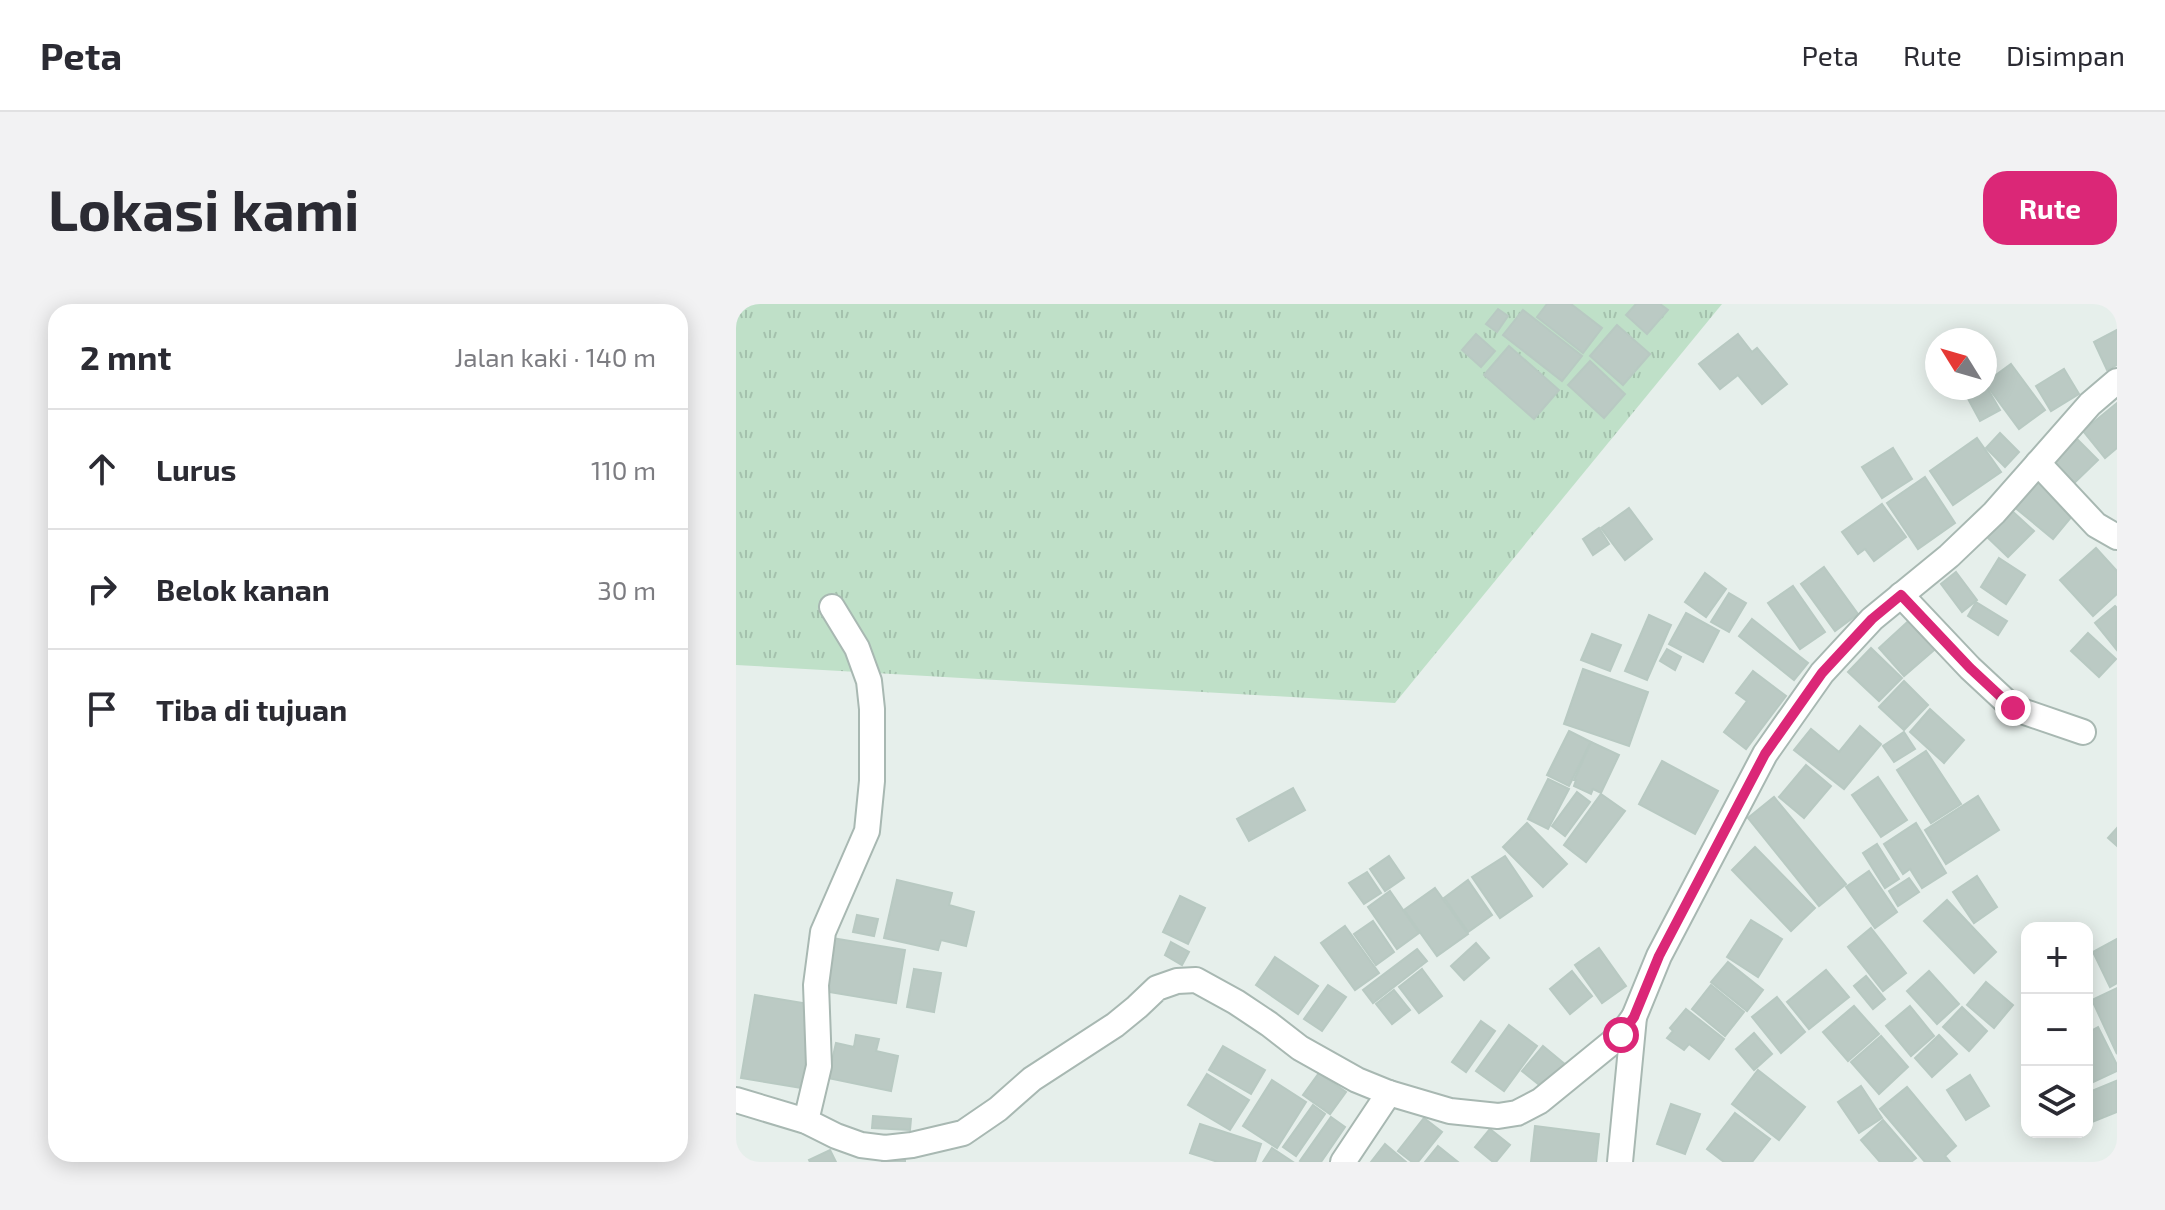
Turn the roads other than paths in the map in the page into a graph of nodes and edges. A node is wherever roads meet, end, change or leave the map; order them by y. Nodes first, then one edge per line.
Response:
1 (2117, 381) edge
2 (2038, 463) junction
3 (2117, 537) edge
4 (1901, 595) junction
5 (832, 607) dead end
6 (2083, 732) dead end
7 (1634, 1017) junction
8 (1389, 1093) junction
9 (736, 1100) edge
10 (806, 1121) junction
11 (1343, 1162) edge
12 (1620, 1162) edge

1 - 2 street
2 - 3 street
2 - 4 street
4 - 6 street
4 - 7 street
5 - 10 street
7 - 8 street
7 - 12 street
8 - 10 street
8 - 11 street
9 - 10 street

